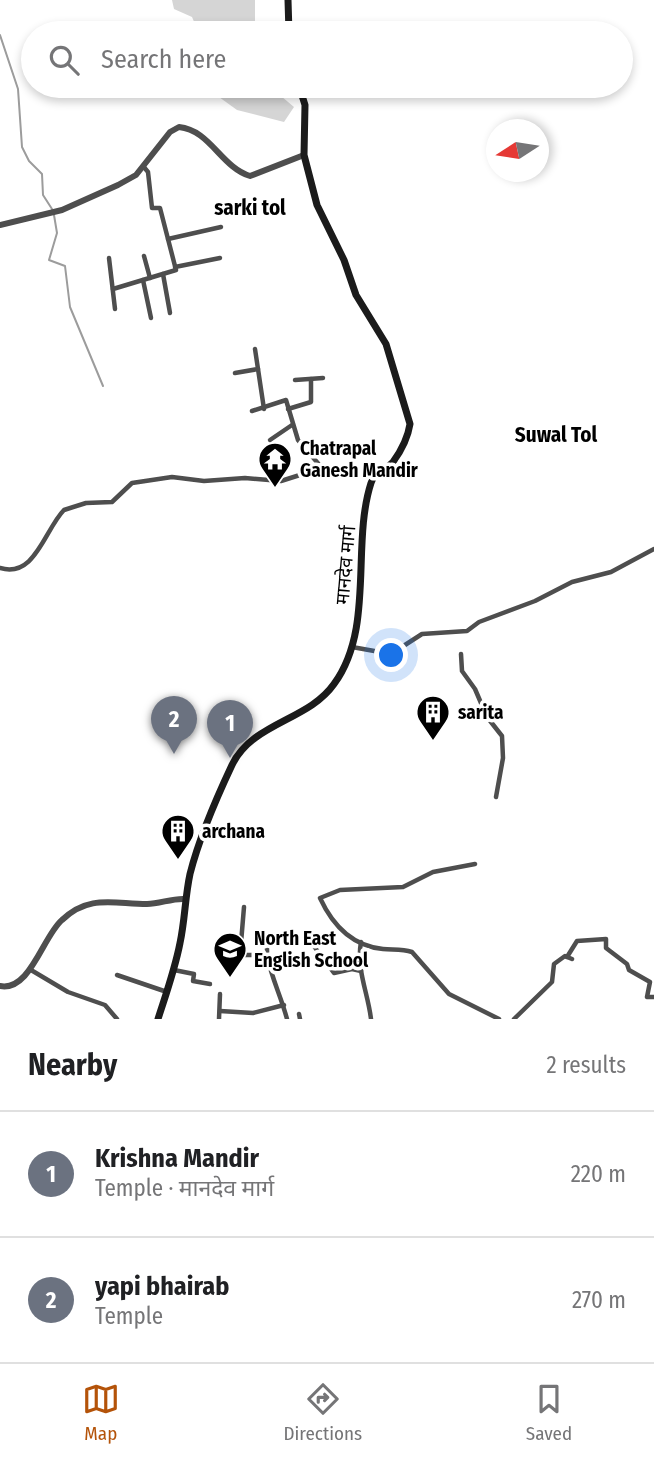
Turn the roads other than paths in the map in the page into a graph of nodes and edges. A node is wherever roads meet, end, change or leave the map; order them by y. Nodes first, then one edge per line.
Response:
1 (288, 0) edge
2 (289, 21) edge
3 (303, 98) edge
4 (304, 155) junction
5 (143, 166) junction
6 (0, 225) edge
7 (221, 227) dead end
8 (168, 239) junction
9 (144, 256) dead end
10 (109, 258) dead end
11 (220, 258) dead end
12 (175, 267) junction
13 (163, 274) junction
14 (150, 278) junction
15 (143, 280) junction
16 (113, 289) junction
17 (116, 309) dead end
18 (170, 313) dead end
19 (151, 318) dead end
20 (255, 349) dead end
21 (258, 369) junction
22 (235, 373) dead end
23 (311, 379) junction
24 (323, 379) dead end
25 (295, 380) dead end
26 (264, 409) junction
27 (288, 409) junction
28 (252, 411) dead end
29 (292, 425) junction
30 (270, 440) dead end
31 (322, 468) junction
32 (380, 470) junction
33 (654, 549) edge
34 (0, 568) edge
35 (351, 647) junction
36 (461, 654) dead end
37 (496, 797) dead end
38 (475, 864) dead end
39 (185, 899) junction
40 (244, 907) dead end
41 (362, 942) junction
42 (267, 954) junction
43 (31, 970) junction
44 (174, 970) junction
45 (361, 971) junction
46 (117, 975) dead end
47 (210, 984) dead end
48 (0, 986) edge
49 (167, 992) junction
50 (220, 994) dead end
51 (654, 997) edge
52 (284, 1005) junction
53 (220, 1011) junction
54 (117, 1019) edge
55 (158, 1019) edge
56 (219, 1019) edge
57 (287, 1019) edge
58 (371, 1019) edge
59 (499, 1019) edge
60 (514, 1019) edge

1 - 2 main road
3 - 4 main road, मानदेव मार्ग
4 - 5 street
4 - 32 main road, मानदेव मार्ग
5 - 6 street
5 - 8 street
7 - 8 street
8 - 12 street
9 - 14 street
10 - 16 street
11 - 12 street
12 - 13 street
13 - 14 street
13 - 18 street
14 - 15 street
15 - 16 street
15 - 19 street
16 - 17 street
20 - 21 street
21 - 22 street
21 - 26 street
23 - 24 street
23 - 25 street
23 - 27 street
26 - 27 street
26 - 28 street
27 - 29 street
29 - 30 street
29 - 31 street
31 - 32 street
31 - 34 street
32 - 35 main road, मानदेव मार्ग
33 - 35 street
35 - 39 main road, मानदेव मार्ग
36 - 37 street
38 - 41 street
39 - 43 street
39 - 44 main road, मानदेव मार्ग
40 - 42 street
41 - 45 street
41 - 59 street
42 - 45 street
42 - 52 street
43 - 48 street
43 - 54 street
44 - 47 street
44 - 49 main road, मानदेव मार्ग
45 - 58 street
46 - 49 street
49 - 55 main road, मानदेव मार्ग
50 - 53 street
51 - 60 street
52 - 53 street
52 - 57 street
53 - 56 street

